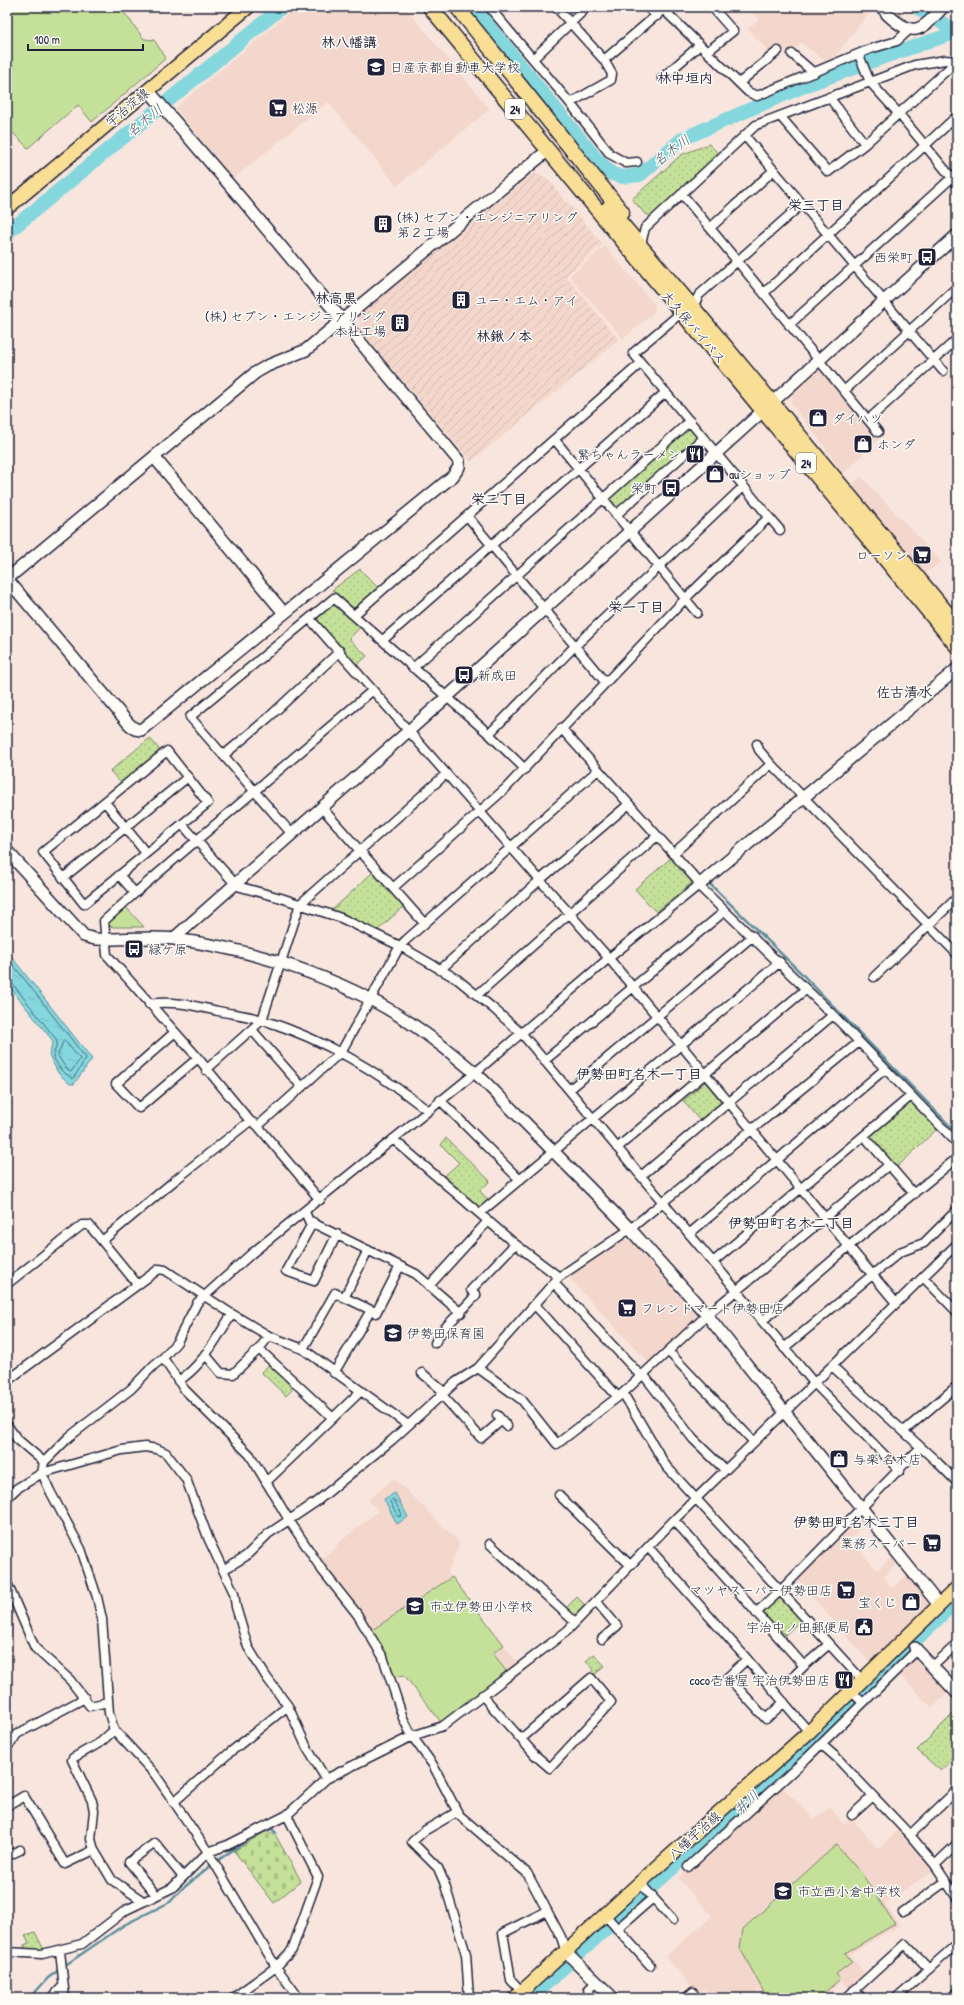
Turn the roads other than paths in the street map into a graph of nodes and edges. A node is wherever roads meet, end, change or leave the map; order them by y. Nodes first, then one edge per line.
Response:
1 (248, 7) edge
2 (418, 7) edge
3 (430, 7) edge
4 (442, 7) edge
5 (457, 7) edge
6 (489, 7) edge
7 (556, 7) edge
8 (584, 7) edge
9 (647, 7) edge
10 (712, 7) edge
11 (878, 7) edge
12 (943, 7) edge
13 (665, 8) edge
14 (887, 14) joint
15 (656, 16) junction
16 (571, 23) junction
17 (909, 30) junction
18 (700, 45) junction
19 (707, 52) junction
20 (778, 52) dead end
21 (792, 54) dead end
22 (858, 55) junction
23 (533, 59) junction
24 (604, 60) junction
25 (957, 61) edge
26 (814, 73) junction
27 (662, 78) dead end
28 (870, 82) junction
29 (739, 83) junction
30 (151, 94) junction
31 (829, 97) junction
32 (570, 103) junction
33 (899, 114) junction
34 (780, 116) junction
35 (957, 116) edge
36 (745, 136) junction
37 (865, 144) junction
38 (925, 145) junction
39 (541, 156) junction
40 (637, 162) dead end
41 (774, 170) junction
42 (955, 178) edge
43 (682, 194) junction
44 (802, 204) junction
45 (7, 208) edge
46 (602, 209) junction
47 (710, 228) junction
48 (828, 233) junction
49 (957, 235) edge
50 (642, 240) junction
51 (738, 261) junction
52 (655, 262) junction
53 (855, 265) junction
54 (655, 280) junction
55 (957, 287) edge
56 (764, 293) junction
57 (884, 301) junction
58 (689, 311) junction
59 (343, 321) junction
60 (789, 324) junction
61 (909, 331) junction
62 (957, 339) edge
63 (934, 360) junction
64 (818, 361) junction
65 (642, 363) junction
66 (943, 371) dead end
67 (844, 391) junction
68 (666, 392) junction
69 (767, 407) junction
70 (868, 420) junction
71 (690, 421) junction
72 (878, 432) dead end
73 (703, 438) junction
74 (555, 440) junction
75 (716, 453) junction
76 (154, 457) junction
77 (579, 469) junction
78 (743, 487) junction
79 (603, 498) junction
80 (616, 515) junction
81 (468, 517) junction
82 (769, 517) junction
83 (780, 530) dead end
84 (630, 532) junction
85 (492, 545) junction
86 (659, 566) junction
87 (517, 576) junction
88 (7, 579) edge
89 (686, 598) junction
90 (544, 609) junction
91 (284, 613) junction
92 (697, 613) dead end
93 (354, 615) junction
94 (310, 618) junction
95 (957, 625) edge
96 (383, 640) junction
97 (575, 646) junction
98 (957, 646) edge
99 (340, 652) junction
100 (413, 668) junction
101 (957, 669) edge
102 (605, 682) junction
103 (373, 690) junction
104 (447, 697) junction
105 (561, 728) junction
106 (409, 731) junction
107 (489, 734) junction
108 (757, 744) dead end
109 (224, 755) junction
110 (771, 764) junction
111 (525, 769) junction
112 (598, 770) junction
113 (446, 774) junction
114 (188, 777) junction
115 (254, 791) junction
116 (805, 797) junction
117 (105, 802) junction
118 (629, 804) junction
119 (322, 808) junction
120 (480, 811) junction
121 (182, 824) junction
122 (126, 828) junction
123 (291, 833) junction
124 (657, 836) junction
125 (196, 841) junction
126 (511, 847) junction
127 (360, 851) junction
128 (7, 852) edge
129 (146, 853) junction
130 (673, 854) junction
131 (119, 875) junction
132 (63, 878) junction
133 (540, 880) junction
134 (235, 884) junction
135 (700, 885) junction
136 (394, 887) junction
137 (135, 893) junction
138 (957, 898) edge
139 (300, 904) junction
140 (725, 911) junction
141 (570, 914) junction
142 (424, 923) junction
143 (929, 925) junction
144 (753, 936) junction
145 (173, 939) junction
146 (104, 940) junction
147 (400, 946) junction
148 (957, 954) edge
149 (609, 958) junction
150 (281, 961) junction
151 (780, 962) junction
152 (440, 970) junction
153 (874, 977) dead end
154 (633, 987) junction
155 (806, 989) junction
156 (477, 995) junction
157 (370, 999) junction
158 (149, 1004) junction
159 (656, 1015) junction
160 (833, 1015) junction
161 (262, 1020) junction
162 (252, 1030) junction
163 (175, 1032) junction
164 (520, 1033) junction
165 (859, 1042) junction
166 (681, 1045) junction
167 (341, 1052) junction
168 (198, 1058) junction
169 (544, 1061) junction
170 (885, 1069) junction
171 (206, 1070) junction
172 (475, 1073) junction
173 (705, 1074) junction
174 (302, 1087) junction
175 (569, 1090) junction
176 (911, 1096) junction
177 (440, 1100) junction
178 (729, 1102) junction
179 (427, 1110) junction
180 (593, 1119) junction
181 (250, 1121) junction
182 (258, 1126) junction
183 (752, 1130) junction
184 (864, 1136) junction
185 (393, 1139) junction
186 (957, 1143) edge
187 (617, 1148) junction
188 (554, 1151) junction
189 (957, 1158) edge
190 (777, 1160) junction
191 (889, 1165) junction
192 (641, 1176) junction
193 (520, 1180) junction
194 (801, 1189) junction
195 (914, 1194) junction
196 (320, 1200) junction
197 (663, 1202) junction
198 (957, 1210) edge
199 (305, 1212) junction
200 (480, 1213) junction
201 (824, 1217) junction
202 (488, 1221) junction
203 (313, 1222) junction
204 (630, 1229) junction
205 (337, 1234) junction
206 (689, 1234) junction
207 (102, 1241) junction
208 (515, 1244) junction
209 (957, 1244) edge
210 (848, 1246) junction
211 (368, 1250) junction
212 (713, 1262) junction
213 (400, 1266) junction
214 (872, 1274) junction
215 (924, 1277) junction
216 (556, 1280) junction
217 (7, 1284) edge
218 (138, 1285) junction
219 (429, 1286) junction
220 (736, 1290) junction
221 (205, 1296) junction
222 (344, 1298) junction
223 (896, 1303) junction
224 (534, 1305) junction
225 (371, 1310) junction
226 (957, 1312) edge
227 (461, 1313) junction
228 (232, 1314) junction
229 (707, 1315) junction
230 (762, 1321) junction
231 (269, 1336) junction
232 (435, 1343) dead end
233 (784, 1348) junction
234 (259, 1349) junction
235 (303, 1349) junction
236 (668, 1351) junction
237 (205, 1354) junction
238 (163, 1358) junction
239 (832, 1366) junction
240 (478, 1368) junction
241 (334, 1373) junction
242 (422, 1373) dead end
243 (642, 1375) junction
244 (7, 1381) edge
245 (178, 1381) junction
246 (814, 1384) junction
247 (957, 1386) edge
248 (361, 1392) junction
249 (443, 1393) junction
250 (620, 1395) junction
251 (784, 1413) junction
252 (333, 1418) junction
253 (502, 1420) dead end
254 (7, 1424) edge
255 (408, 1425) junction
256 (904, 1431) junction
257 (754, 1442) junction
258 (916, 1452) dead end
259 (44, 1462) junction
260 (725, 1470) junction
261 (900, 1471) junction
262 (42, 1473) junction
263 (266, 1482) junction
264 (957, 1482) edge
265 (560, 1495) dead end
266 (7, 1498) edge
267 (697, 1498) junction
268 (861, 1508) junction
269 (289, 1520) junction
270 (674, 1520) junction
271 (490, 1544) dead end
272 (648, 1547) junction
273 (630, 1565) junction
274 (223, 1570) junction
275 (7, 1584) edge
276 (957, 1588) edge
277 (781, 1590) junction
278 (596, 1601) junction
279 (939, 1605) junction
280 (756, 1613) junction
281 (575, 1622) junction
282 (906, 1638) junction
283 (602, 1639) dead end
284 (957, 1644) edge
285 (828, 1645) junction
286 (916, 1649) junction
287 (747, 1659) junction
288 (804, 1666) junction
289 (933, 1666) junction
290 (792, 1678) dead end
291 (862, 1680) junction
292 (852, 1692) junction
293 (957, 1693) edge
294 (482, 1695) junction
295 (85, 1698) junction
296 (108, 1702) junction
297 (784, 1702) junction
298 (862, 1702) junction
299 (288, 1706) junction
300 (114, 1730) junction
301 (809, 1732) junction
302 (412, 1736) junction
303 (521, 1739) junction
304 (821, 1744) junction
305 (7, 1746) edge
306 (326, 1779) junction
307 (957, 1790) edge
308 (873, 1796) junction
309 (174, 1802) junction
310 (7, 1806) edge
311 (457, 1812) junction
312 (287, 1815) junction
313 (852, 1815) dead end
314 (910, 1835) junction
315 (957, 1844) edge
316 (20, 1850) dead end
317 (94, 1850) junction
318 (208, 1852) junction
319 (7, 1856) edge
320 (935, 1865) junction
321 (688, 1866) dead end
322 (183, 1877) junction
323 (945, 1882) junction
324 (642, 1885) junction
325 (156, 1895) junction
326 (653, 1897) junction
327 (956, 1897) edge
328 (143, 1901) junction
329 (547, 1912) junction
330 (903, 1912) dead end
331 (607, 1917) junction
332 (673, 1920) dead end
333 (616, 1928) junction
334 (957, 1944) edge
335 (60, 1951) junction
336 (7, 1952) edge
337 (566, 1952) junction
338 (650, 1965) dead end
339 (276, 1967) junction
340 (929, 1969) junction
341 (596, 1982) junction
342 (64, 1986) junction
343 (854, 1990) junction
344 (957, 1992) edge
345 (518, 1996) edge
346 (52, 1998) edge
347 (65, 1998) edge
348 (233, 1998) edge
349 (299, 1998) edge
350 (469, 1998) edge
351 (587, 1998) edge
352 (613, 1998) edge
353 (846, 1998) edge
354 (862, 1998) edge
355 (896, 1998) edge
356 (951, 1998) edge

1 - 30 main road, 宇治淀線
2 - 39 highway
3 - 46 highway, 大久保バイパス / 24
4 - 46 highway, 大久保バイパス / 24
5 - 50 highway
6 - 23 street
7 - 16 street
8 - 16 street
9 - 15 street
10 - 19 street
11 - 14 street
12 - 17 street
13 - 15 street
13 - 18 street
14 - 17 street
15 - 24 street
16 - 23 street
16 - 24 street
17 - 22 street
18 - 19 street
18 - 27 street
19 - 29 street
20 - 29 street
21 - 26 street
22 - 26 street
22 - 28 street
23 - 32 street
24 - 32 street
25 - 28 street
25 - 33 street
26 - 29 street
28 - 31 street
28 - 33 street
30 - 45 main road, 宇治淀線
30 - 59 street
31 - 34 street
31 - 37 street
32 - 40 street
33 - 37 street
33 - 38 street
34 - 36 street
34 - 37 street
35 - 38 street
36 - 41 street
36 - 43 street
38 - 42 street
38 - 48 street
39 - 54 highway
39 - 59 street
41 - 44 street
41 - 47 street
42 - 53 street
43 - 47 street
43 - 50 street
44 - 48 street
44 - 51 street
46 - 52 highway, 大久保バイパス / 24
46 - 54 highway, 大久保バイパス / 24
47 - 51 street
48 - 53 street
48 - 56 street
49 - 57 street
50 - 52 highway
51 - 56 street
51 - 58 street
52 - 58 highway, 大久保バイパス / 24
53 - 57 street
53 - 60 street
54 - 58 highway, 大久保バイパス / 24
55 - 61 street
56 - 60 street
57 - 61 street
57 - 64 street
58 - 65 street
58 - 69 highway, 大久保バイパス / 24
59 - 76 street
59 - 91 street
60 - 64 street
61 - 63 street
61 - 67 street
62 - 63 street
63 - 66 street
63 - 70 street
64 - 67 street
64 - 69 street
65 - 68 street
65 - 74 street
67 - 70 street
68 - 71 street
68 - 77 street
69 - 75 street
69 - 95 highway, 大久保バイパス / 24
69 - 98 highway, 大久保バイパス / 24
70 - 72 street
71 - 73 street
71 - 79 street
73 - 75 street
73 - 80 street
74 - 77 street
74 - 81 street
75 - 78 street
75 - 84 street
76 - 88 street
76 - 91 street
77 - 79 street
77 - 85 street
78 - 82 street
78 - 86 street
79 - 80 street
79 - 87 street
80 - 84 street
81 - 85 street
81 - 93 street
82 - 83 street
82 - 89 street
84 - 86 street
84 - 90 street
85 - 87 street
85 - 96 street
86 - 89 street
86 - 97 street
87 - 90 street
87 - 100 street
88 - 91 street
89 - 92 street
89 - 102 street
90 - 97 street
90 - 104 street
93 - 94 street
93 - 96 street
94 - 99 street
94 - 109 street
96 - 100 street
97 - 102 street
97 - 107 street
99 - 103 street
99 - 109 street
100 - 104 street
101 - 116 street
102 - 105 street
103 - 106 street
103 - 115 street
104 - 106 street
104 - 107 street
105 - 111 street
105 - 112 street
106 - 113 street
106 - 119 street
107 - 111 street
108 - 110 street
109 - 115 street
110 - 116 street
110 - 130 street
111 - 120 street
112 - 118 street
112 - 126 street
113 - 120 street
113 - 127 street
114 - 117 street
114 - 121 street
114 - 122 street
115 - 123 street
115 - 125 street
116 - 135 street
116 - 143 street
117 - 122 street
117 - 132 street
118 - 124 street
118 - 133 street
119 - 123 street
119 - 127 street
120 - 126 street
120 - 136 street
121 - 125 street
121 - 129 street
122 - 129 street
122 - 132 street
123 - 134 street
124 - 130 street
124 - 141 street
125 - 134 street
125 - 137 street
126 - 133 street
126 - 142 street
127 - 136 street
127 - 139 street
128 - 146 street
129 - 131 street
130 - 135 street
131 - 132 street
131 - 137 street
133 - 141 street
133 - 152 street
134 - 139 street
134 - 145 street
135 - 140 street
135 - 149 street
136 - 142 street
137 - 146 street
138 - 143 street
139 - 147 street
139 - 150 street
140 - 144 street
140 - 154 street
141 - 149 street
141 - 156 street
142 - 147 street
143 - 148 street
143 - 153 street
144 - 151 street
144 - 159 street
145 - 146 street
145 - 150 street
146 - 158 street
147 - 152 street
147 - 157 street
149 - 154 street
149 - 164 street
150 - 157 street
150 - 161 street
151 - 155 street
151 - 166 street
152 - 156 street
154 - 159 street
154 - 169 street
155 - 160 street
155 - 173 street
156 - 164 street
157 - 167 street
157 - 172 street
158 - 161 street
158 - 163 street
159 - 166 street
159 - 175 street
160 - 165 street
160 - 178 street
161 - 162 street
161 - 167 street
162 - 171 street
162 - 174 street
163 - 168 street
163 - 168 street
164 - 169 street
164 - 172 street
165 - 170 street
165 - 183 street
166 - 173 street
166 - 180 street
167 - 174 street
167 - 179 street
168 - 171 street
169 - 175 street
170 - 176 street
170 - 190 street
171 - 181 street
172 - 177 street
172 - 188 street
173 - 178 street
173 - 187 street
174 - 182 street
175 - 180 street
176 - 184 street
176 - 186 street
177 - 179 street
177 - 193 street
178 - 183 street
178 - 192 street
179 - 185 street
180 - 187 street
180 - 188 street
181 - 182 street
181 - 207 street
182 - 196 street
183 - 190 street
183 - 197 street
184 - 191 street
184 - 194 street
185 - 196 street
185 - 200 street
187 - 192 street
188 - 193 street
188 - 204 street
189 - 195 street
190 - 194 street
190 - 206 street
191 - 195 street
191 - 201 street
192 - 197 street
193 - 200 street
194 - 201 street
194 - 212 street
195 - 210 street
196 - 199 street
197 - 204 street
197 - 206 street
198 - 214 street
199 - 203 street
199 - 221 street
200 - 202 street
201 - 210 street
201 - 220 street
202 - 208 street
202 - 219 street
203 - 205 street
203 - 205 street
204 - 216 street
204 - 229 street
205 - 211 street
206 - 212 street
207 - 217 street
207 - 218 street
208 - 216 street
208 - 227 street
209 - 215 street
210 - 214 street
210 - 230 street
211 - 213 street
211 - 222 street
212 - 220 street
213 - 219 street
213 - 225 street
214 - 223 street
214 - 233 street
215 - 223 street
215 - 226 street
216 - 224 street
216 - 243 street
218 - 221 street
218 - 244 street
219 - 227 street
220 - 229 street
220 - 230 street
221 - 228 street
221 - 238 street
222 - 225 street
222 - 235 street
223 - 239 street
224 - 240 street
224 - 250 street
225 - 241 street
227 - 232 street
228 - 231 street
228 - 237 street
229 - 236 street
229 - 251 street
230 - 233 street
231 - 234 street
231 - 235 street
233 - 246 street
234 - 237 street
234 - 252 street
235 - 241 street
236 - 243 street
236 - 257 street
237 - 245 street
238 - 245 street
238 - 259 street
239 - 246 street
239 - 256 street
240 - 249 street
240 - 250 street
241 - 248 street
242 - 249 street
243 - 250 street
243 - 260 street
245 - 263 street
246 - 251 street
246 - 261 street
247 - 256 street
248 - 252 street
248 - 255 street
249 - 253 street
249 - 255 street
250 - 267 street
251 - 257 street
251 - 268 street
252 - 263 street
254 - 259 street
255 - 269 street
256 - 264 street
257 - 260 street
258 - 261 street
259 - 262 street
260 - 267 street
261 - 268 street
262 - 266 street
262 - 274 street
262 - 296 street
263 - 269 street
265 - 273 street
267 - 270 street
267 - 277 street
268 - 277 street
268 - 279 street
269 - 274 street
269 - 302 street
270 - 272 street
270 - 280 street
271 - 281 street
272 - 273 street
272 - 287 street
273 - 278 street
274 - 299 street
275 - 295 street
276 - 279 main road, 八幡宇治線
277 - 280 street
277 - 285 street
278 - 281 street
278 - 283 street
279 - 282 main road, 八幡宇治線
280 - 288 street
281 - 294 street
282 - 286 street
282 - 291 main road, 八幡宇治線
284 - 289 street
285 - 288 street
285 - 291 street
286 - 289 street
286 - 298 street
287 - 297 street
287 - 297 street
288 - 290 street
289 - 293 street
291 - 292 main road, 八幡宇治線
292 - 298 street
292 - 301 main road, 八幡宇治線
294 - 302 street
294 - 303 street
295 - 296 street
295 - 305 street
296 - 300 street
297 - 301 street
298 - 304 street
299 - 306 street
299 - 309 street
300 - 309 street
300 - 317 street
301 - 324 main road, 八幡宇治線
302 - 306 street
302 - 311 street
303 - 303 street
304 - 308 street
304 - 321 street
306 - 312 street
307 - 314 street
308 - 313 street
308 - 314 street
309 - 318 street
310 - 317 street
311 - 329 street
311 - 350 street
312 - 318 street
312 - 339 street
314 - 320 street
315 - 320 street
316 - 319 street
317 - 328 street
318 - 322 street
318 - 339 street
320 - 323 street
322 - 325 street
322 - 325 street
323 - 327 street
323 - 330 street
324 - 326 street
324 - 331 main road, 八幡宇治線
325 - 328 street
326 - 332 street
326 - 333 street
328 - 335 street
329 - 337 street
329 - 345 street
331 - 333 street
331 - 337 main road, 八幡宇治線
333 - 338 street
334 - 340 street
335 - 336 street
335 - 342 street
337 - 341 street
337 - 345 main road, 八幡宇治線
339 - 348 street
339 - 349 street
340 - 343 street
340 - 355 street
341 - 351 street
341 - 352 street
342 - 346 street
342 - 347 street
343 - 353 street
343 - 354 street
344 - 356 street

